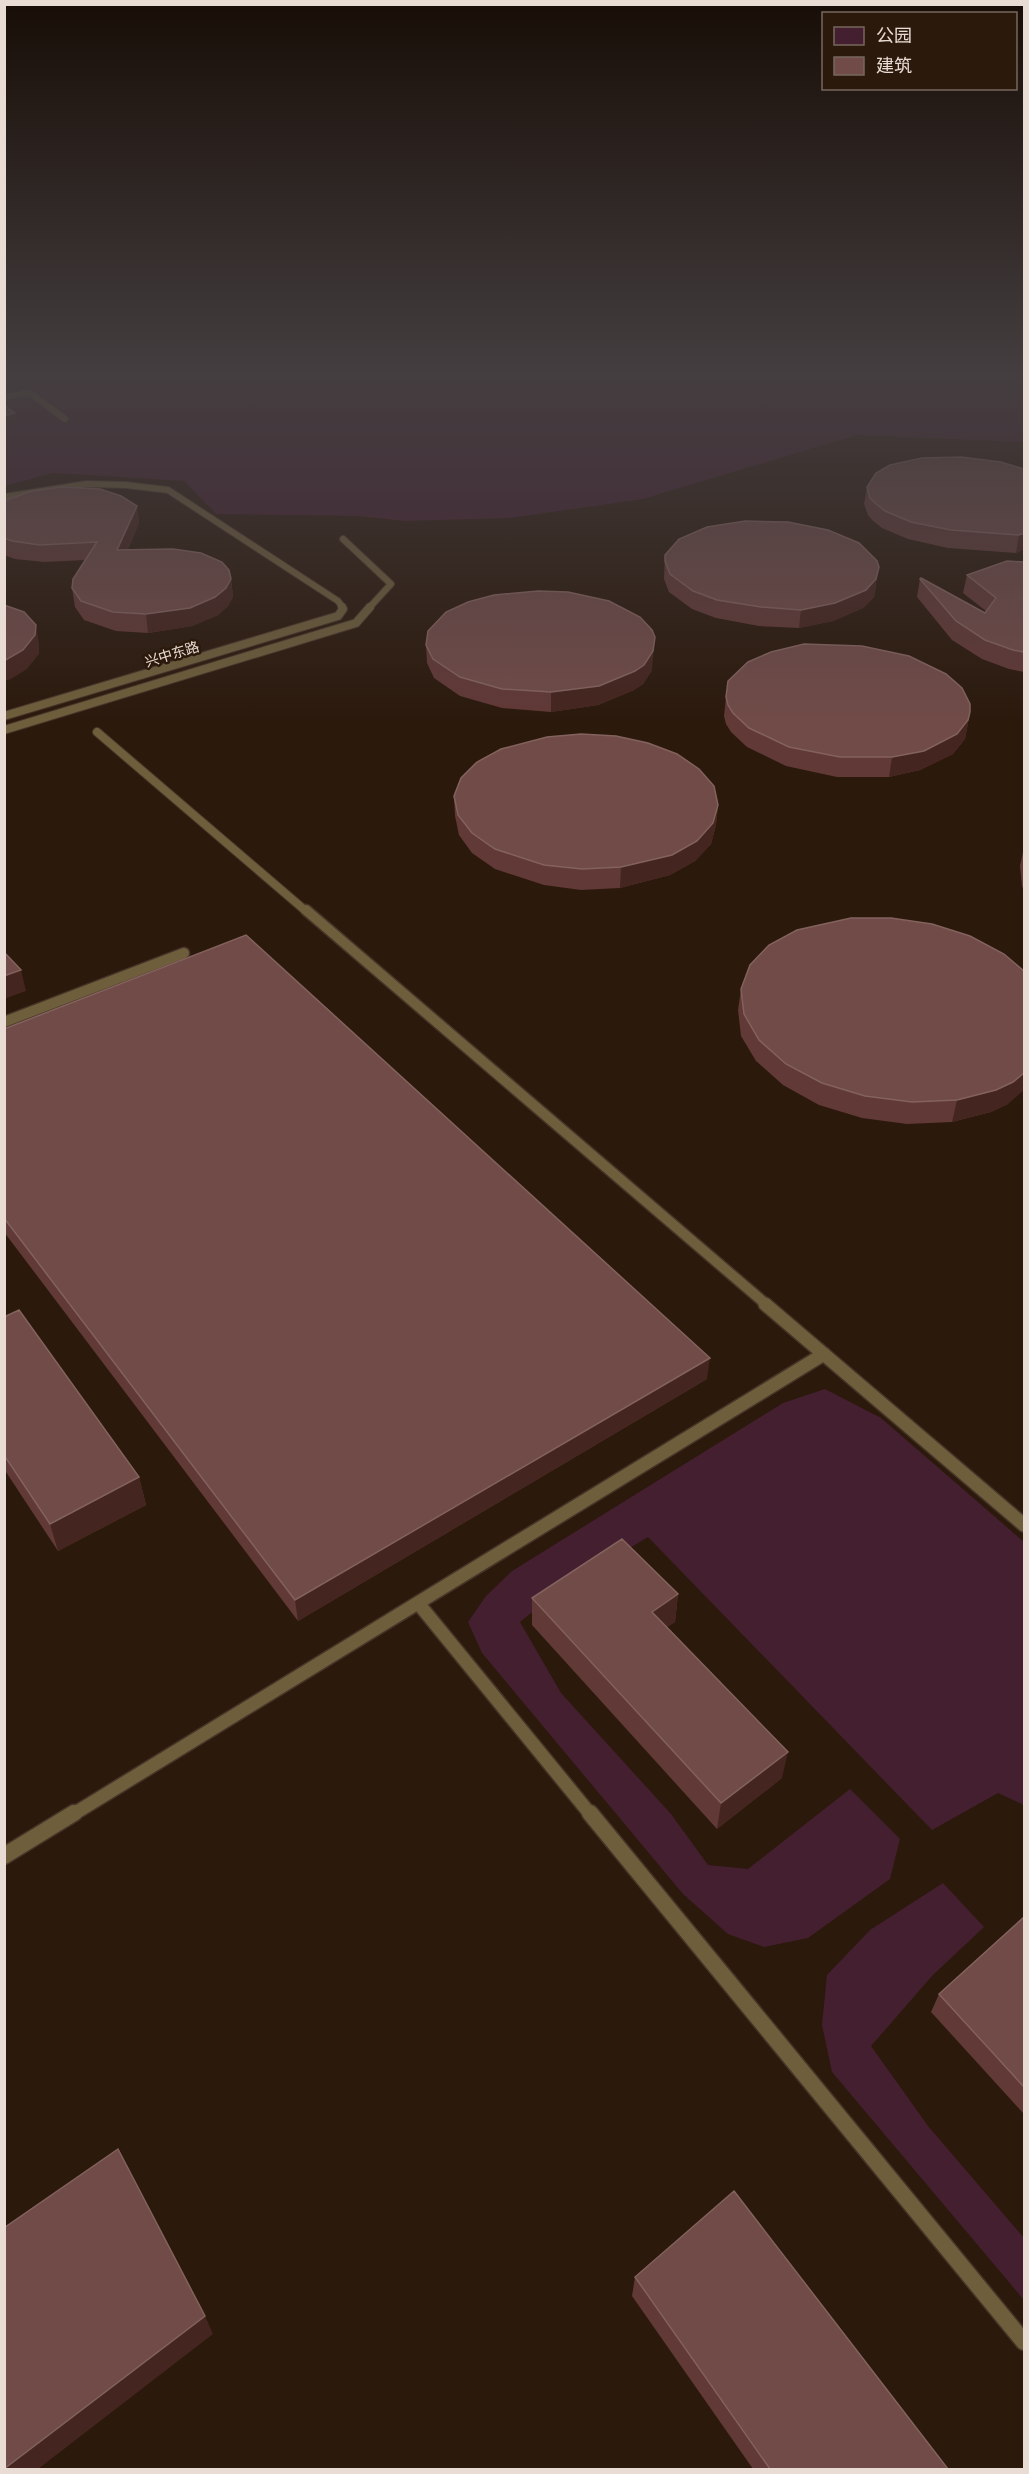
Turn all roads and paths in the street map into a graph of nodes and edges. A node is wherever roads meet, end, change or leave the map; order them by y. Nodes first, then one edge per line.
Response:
1 (38, 489) edge
2 (165, 489) edge
3 (4, 497) edge
4 (342, 539) dead end
5 (4, 716) edge
6 (4, 730) edge
7 (97, 732) dead end
8 (184, 953) dead end
9 (4, 1022) edge
10 (825, 1354) junction
11 (1024, 1525) edge
12 (418, 1603) junction
13 (4, 1856) edge
14 (1024, 2342) edge

1 - 3 lane, 兴中东路
2 - 5 lane, 兴中东路
4 - 6 lane
7 - 10 lane
8 - 9 lane
10 - 11 lane
10 - 12 lane
12 - 13 lane
12 - 14 lane

